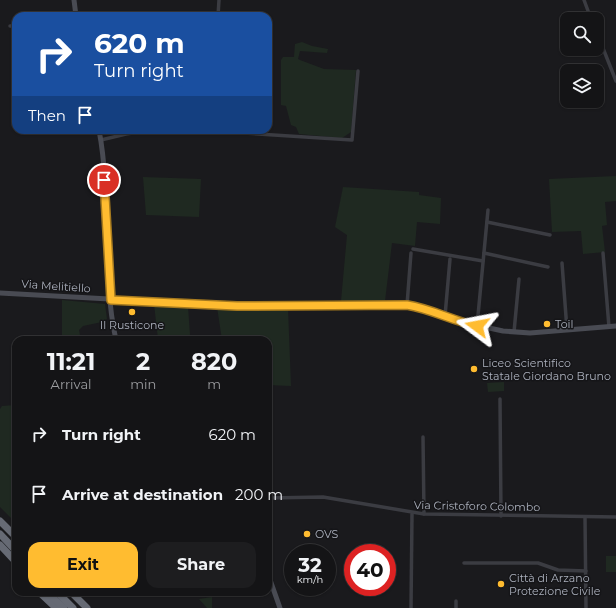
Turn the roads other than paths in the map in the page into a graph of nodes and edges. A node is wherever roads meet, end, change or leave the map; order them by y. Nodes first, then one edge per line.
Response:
1 (74, 0) edge
2 (219, 0) edge
3 (584, 0) edge
4 (76, 12) edge
5 (218, 12) edge
6 (589, 12) edge
7 (604, 51) edge
8 (358, 71) dead end
9 (616, 81) edge
10 (100, 134) edge
11 (126, 134) edge
12 (258, 134) edge
13 (101, 140) junction
14 (488, 210) dead end
15 (487, 222) junction
16 (550, 235) dead end
17 (604, 253) dead end
18 (484, 254) junction
19 (450, 259) dead end
20 (483, 261) junction
21 (562, 263) dead end
22 (548, 267) dead end
23 (519, 278) dead end
24 (0, 293) edge
25 (111, 300) junction
26 (407, 305) junction
27 (445, 316) junction
28 (477, 326) junction
29 (616, 326) edge
30 (609, 327) junction
31 (567, 330) junction
32 (514, 332) junction
33 (116, 336) edge
34 (500, 399) dead end
35 (423, 437) dead end
36 (272, 498) edge
37 (412, 514) junction
38 (424, 514) junction
39 (501, 516) junction
40 (585, 517) junction
41 (616, 517) edge
42 (0, 521) edge
43 (12, 533) edge
44 (0, 534) edge
45 (0, 544) edge
46 (12, 547) edge
47 (0, 552) edge
48 (12, 558) edge
49 (464, 562) dead end
50 (12, 564) edge
51 (586, 571) junction
52 (272, 585) edge
53 (43, 596) edge
54 (53, 596) edge
55 (60, 596) edge
56 (75, 596) edge
57 (456, 601) dead end
58 (66, 605) edge
59 (56, 608) edge
60 (73, 608) edge
61 (87, 608) edge
62 (280, 608) edge
63 (411, 608) edge
64 (456, 608) edge
65 (586, 608) edge

1 - 4 street
2 - 5 street
3 - 6 street
7 - 9 street
8 - 12 street
10 - 13 street
11 - 13 street
13 - 25 street
14 - 15 street
15 - 16 street
15 - 18 street
17 - 30 street
18 - 20 street
18 - 22 street
19 - 27 street
20 - 26 street
20 - 28 street
21 - 31 street
23 - 32 street
24 - 25 street, Via Melitiello
25 - 26 street, Via Melitiello
25 - 33 street
26 - 27 street, Via Melitiello
27 - 28 street, Via Melitiello
28 - 32 street, Via Melitiello
29 - 30 street, Via Melitiello
30 - 31 street, Via Melitiello
31 - 32 street, Via Melitiello
34 - 39 street
35 - 38 street
36 - 37 street, Via Cristoforo Colombo
37 - 38 street, Via Cristoforo Colombo
37 - 63 street
38 - 39 street, Via Cristoforo Colombo
39 - 40 street, Via Cristoforo Colombo
40 - 41 street, Via Cristoforo Colombo
40 - 51 street
42 - 43 highway
44 - 46 highway
45 - 48 highway
47 - 50 highway
49 - 51 street
51 - 65 street
52 - 62 street
53 - 59 highway
54 - 58 highway
55 - 58 highway
56 - 61 highway
57 - 64 street
58 - 60 highway

